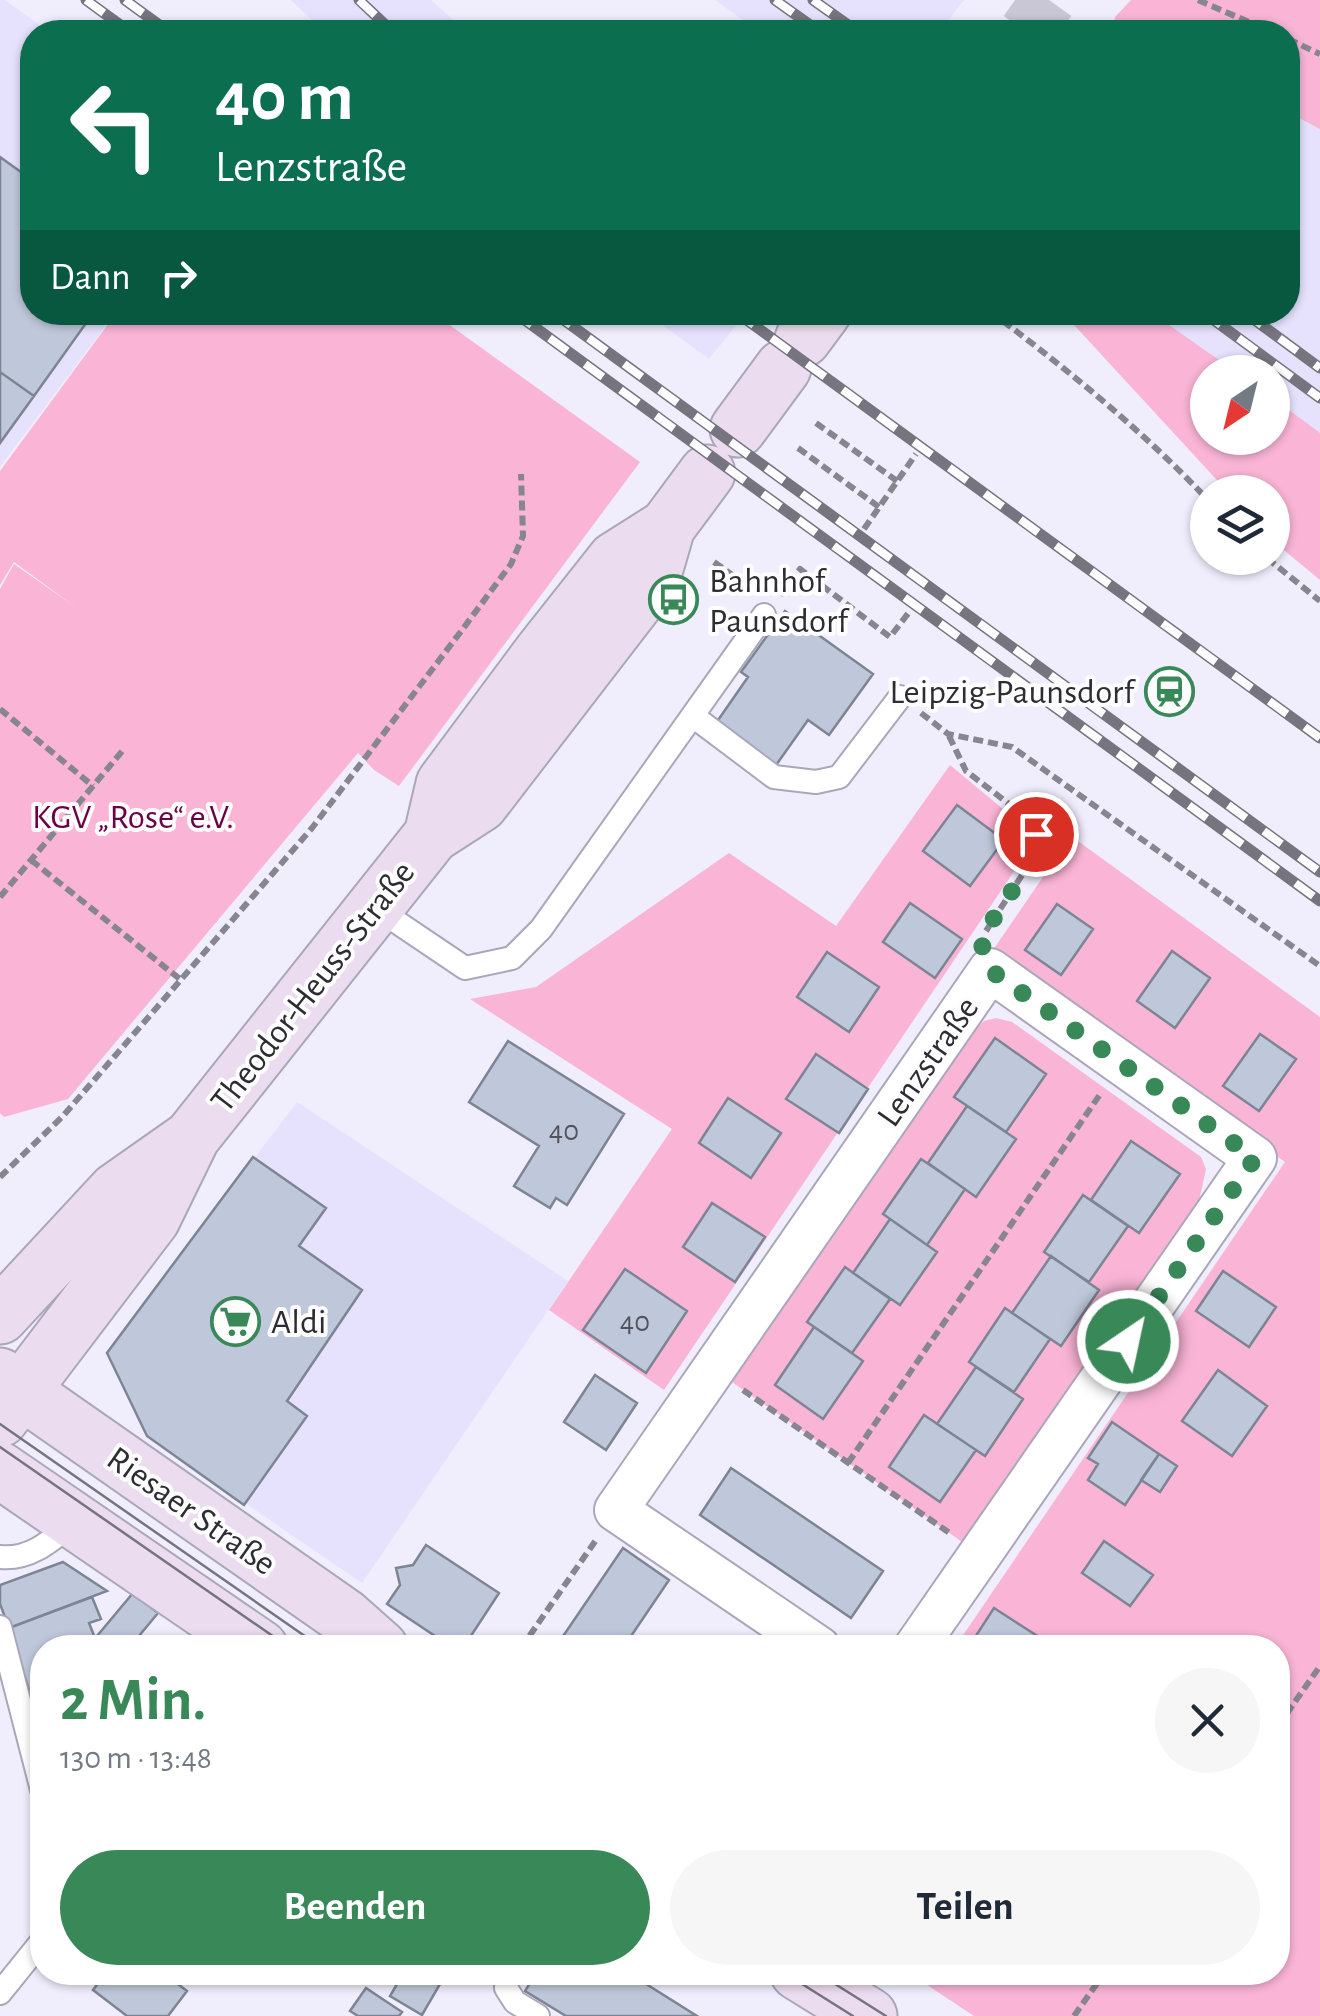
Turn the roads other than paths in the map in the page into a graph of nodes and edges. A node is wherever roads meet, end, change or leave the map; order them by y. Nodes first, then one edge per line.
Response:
1 (803, 340) edge
2 (738, 429) dead end
3 (707, 473) dead end
4 (764, 606) road end
5 (900, 698) road end
6 (693, 716) junction
7 (376, 908) junction
8 (192, 1138) junction
9 (0, 1316) edge
10 (8, 1396) edge
11 (0, 1470) edge
12 (74, 1520) junction
13 (0, 1557) edge
14 (0, 1627) edge
15 (241, 1635) edge
16 (366, 1635) edge
17 (800, 1635) edge
18 (925, 1635) edge
19 (30, 1735) edge
20 (30, 1956) edge
21 (507, 1985) edge
22 (819, 1985) edge
23 (0, 1993) edge
24 (538, 2016) edge
25 (869, 2016) edge

1 - 2 main road
3 - 7 main road, Theodor-Heuss-Straße
4 - 6 lane
5 - 6 lane
6 - 7 lane
7 - 8 main road, Theodor-Heuss-Straße
8 - 9 main road, Theodor-Heuss-Straße
8 - 10 main road, Theodor-Heuss-Straße
10 - 16 main road, Riesaer Straße
11 - 12 main road
12 - 13 lane
12 - 15 main road
14 - 19 lane
17 - 18 street, Lenzstraße
20 - 23 lane
21 - 24 lane
22 - 25 main road

